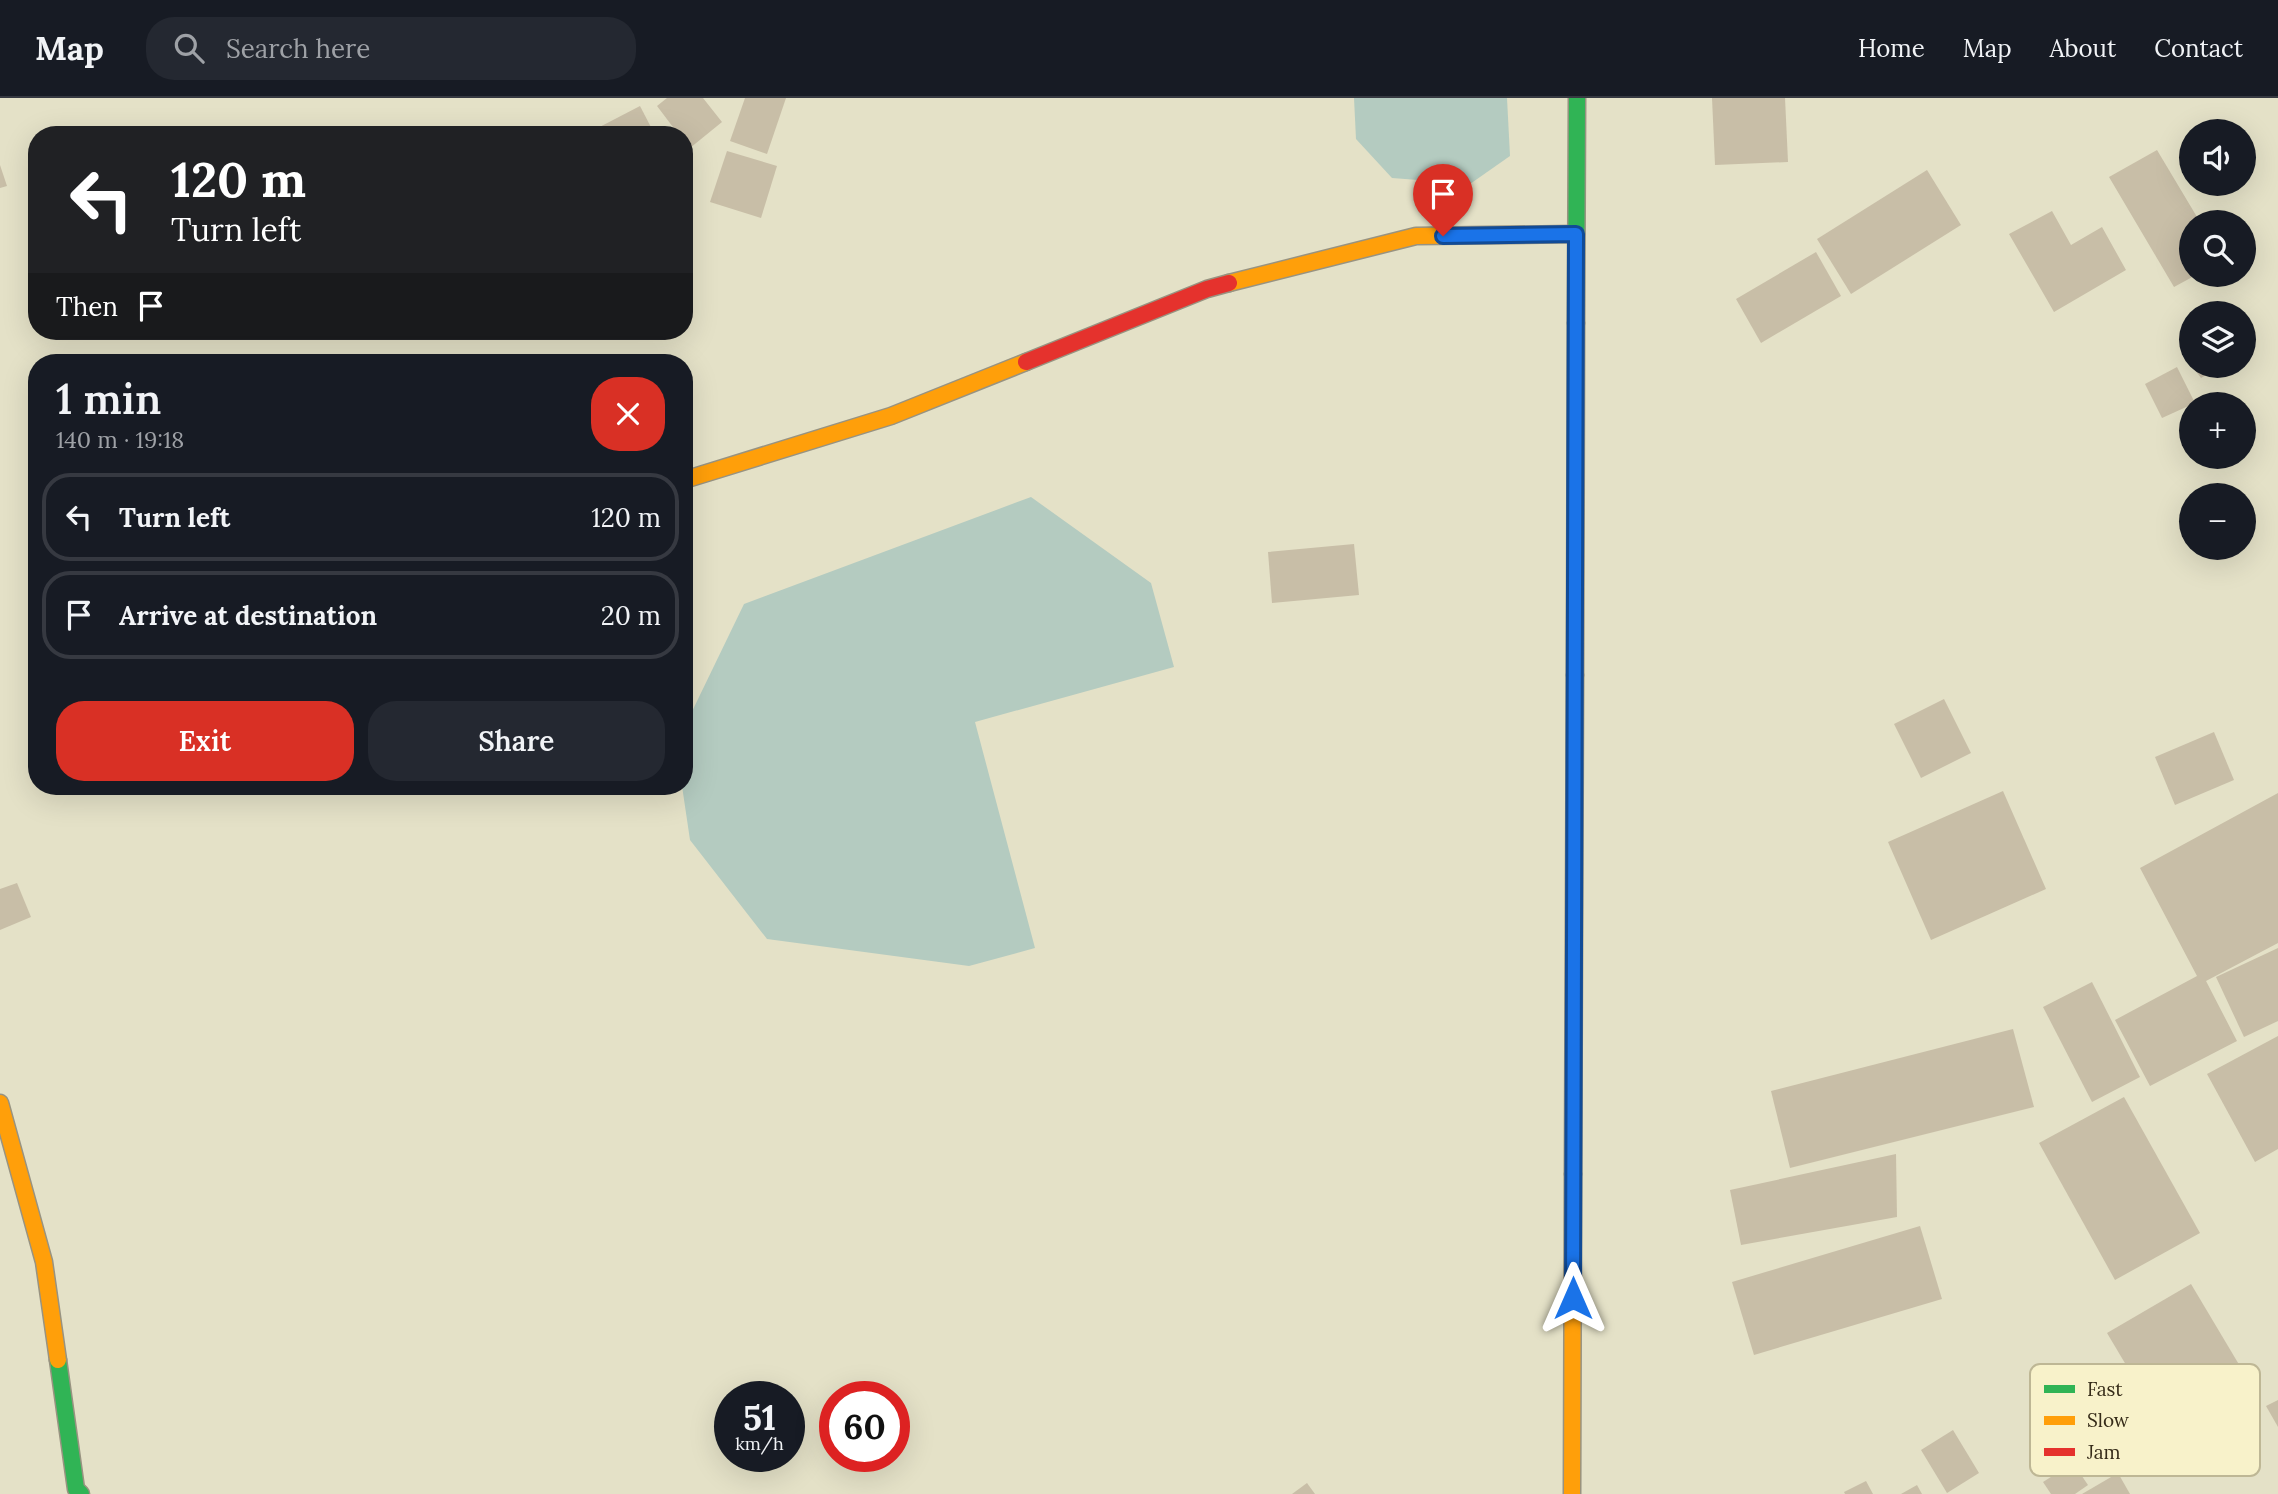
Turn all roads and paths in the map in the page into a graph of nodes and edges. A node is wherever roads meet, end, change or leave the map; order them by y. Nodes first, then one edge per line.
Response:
1 (1577, 98) edge
2 (1576, 234) junction
3 (693, 477) edge
4 (0, 1103) edge
5 (81, 1494) edge
6 (1572, 1494) edge

1 - 2 main road
2 - 3 main road
2 - 6 main road
4 - 5 main road

